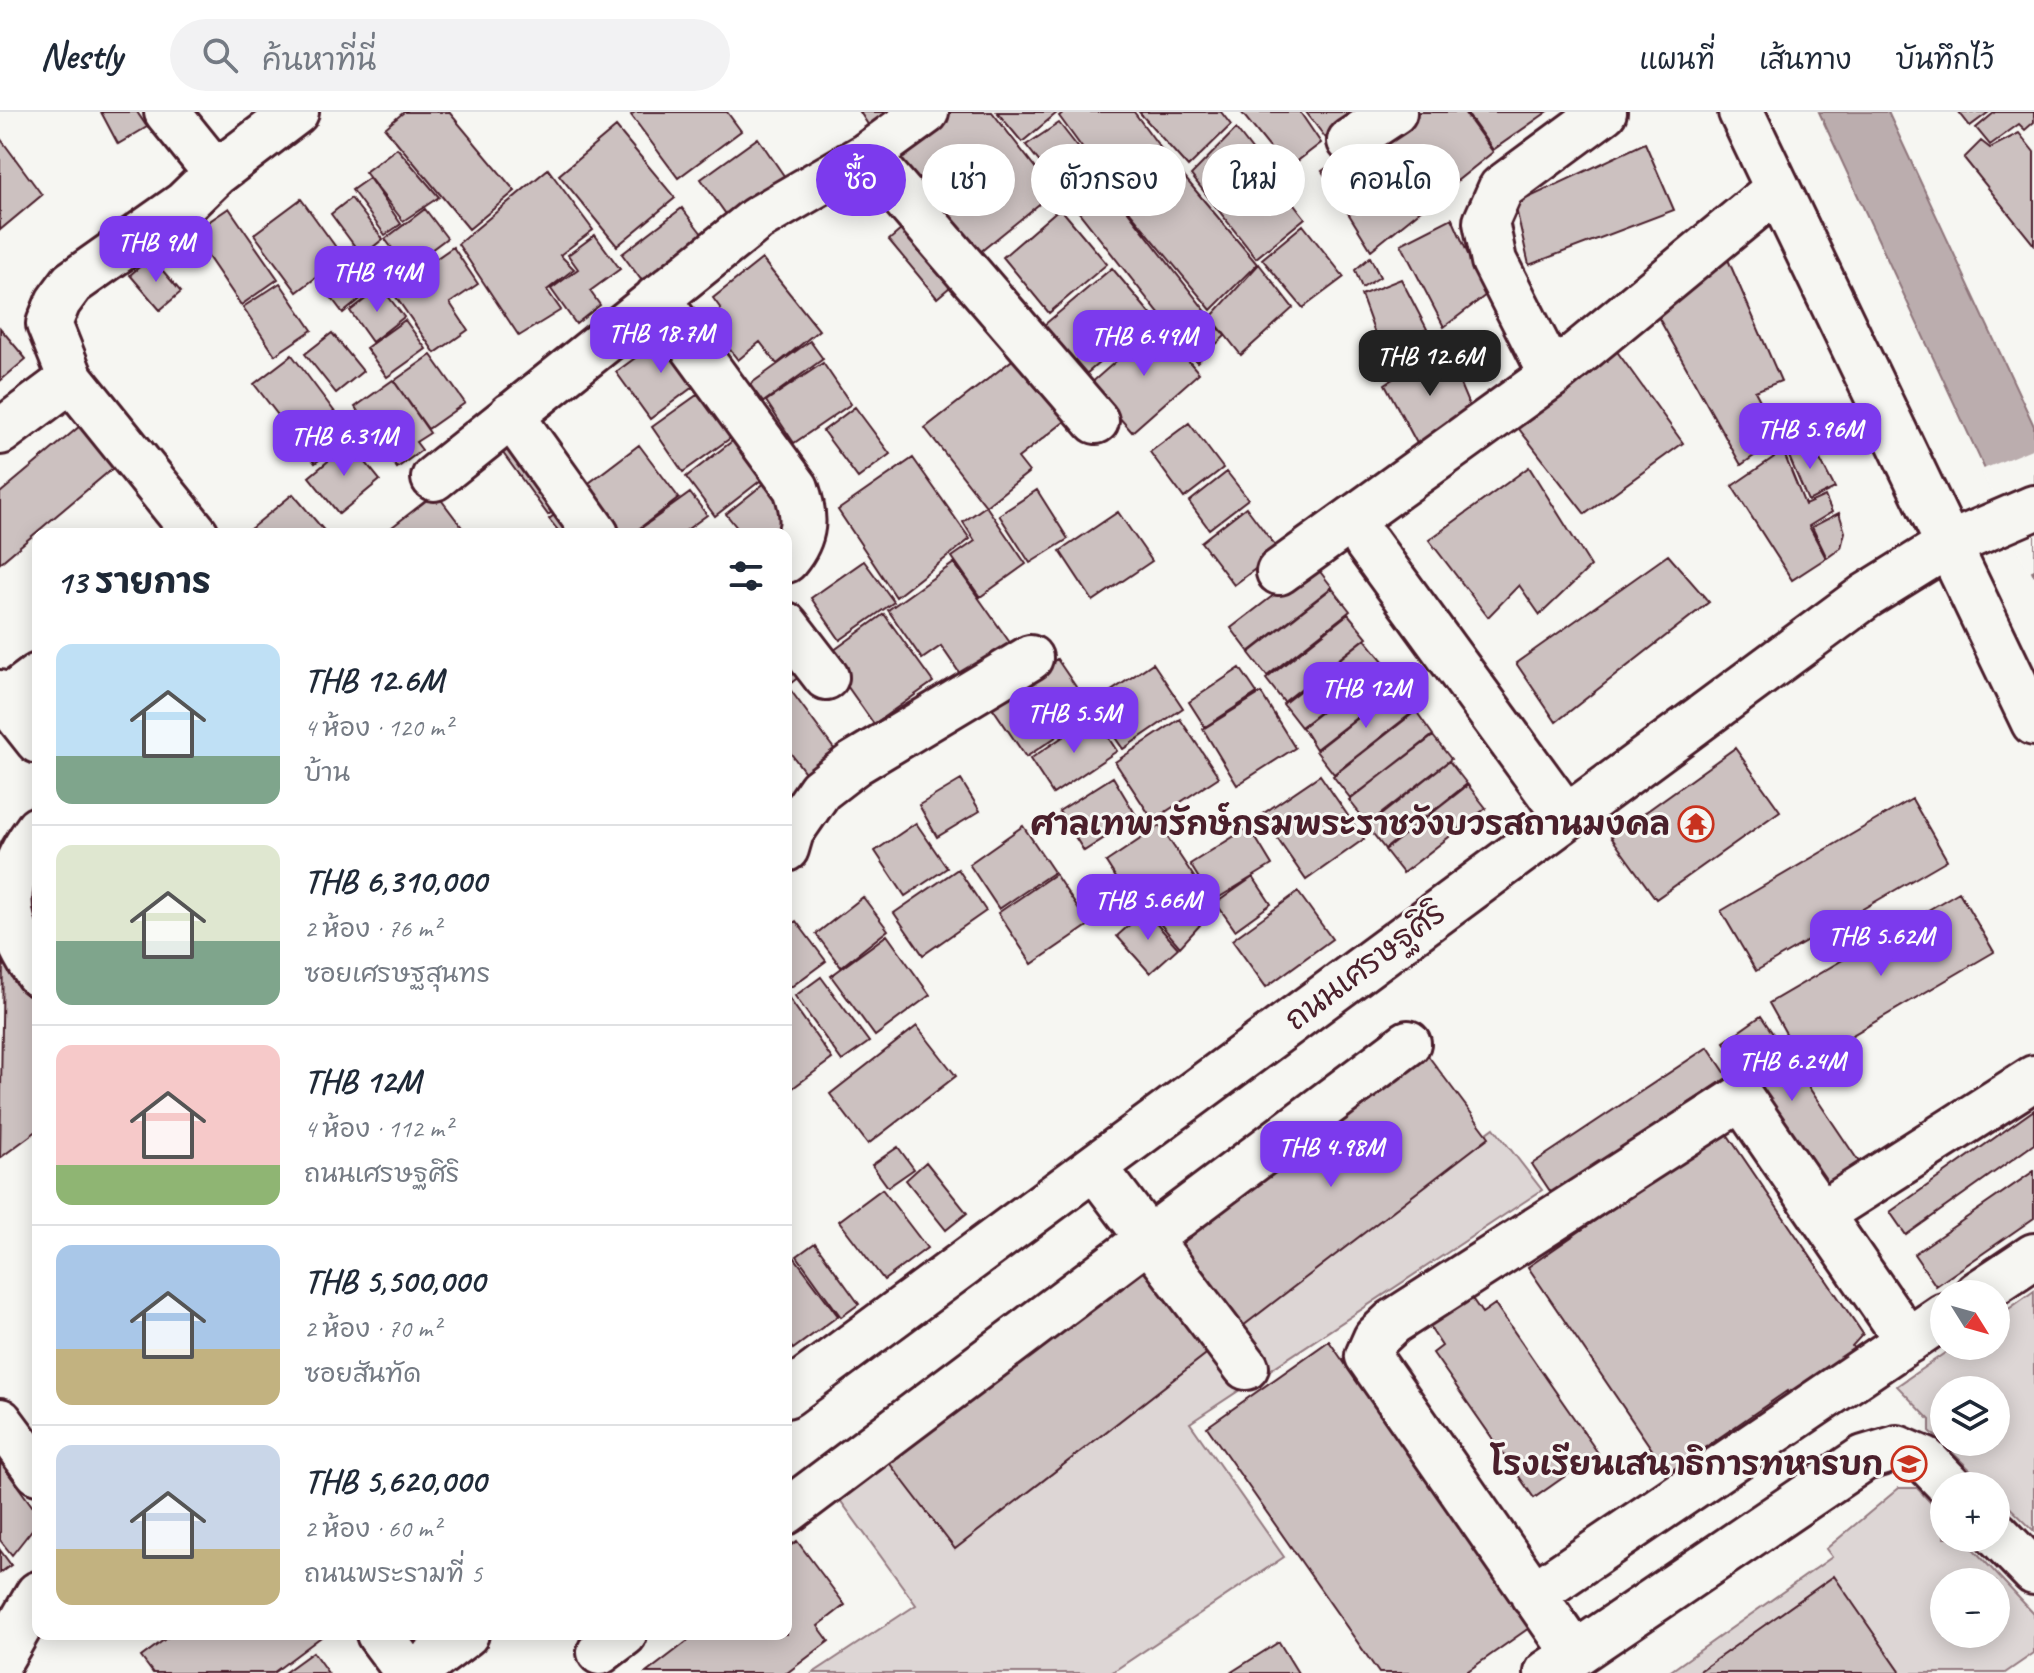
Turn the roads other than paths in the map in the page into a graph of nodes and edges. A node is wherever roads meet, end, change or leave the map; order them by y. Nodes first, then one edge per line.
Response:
1 (167, 112) edge
2 (296, 112) edge
3 (926, 112) edge
4 (1394, 112) edge
5 (1604, 112) edge
6 (1741, 112) edge
7 (1350, 141) dead end
8 (882, 144) edge
9 (216, 173) junction
10 (816, 185) edge
11 (1776, 190) junction
12 (906, 200) edge
13 (657, 298) junction
14 (1552, 375) junction
15 (71, 379) junction
16 (511, 415) junction
17 (1096, 421) dead end
18 (0, 432) edge
19 (434, 478) dead end
20 (2015, 516) edge
21 (191, 528) edge
22 (592, 528) edge
23 (1367, 543) dead end
24 (1948, 545) junction
25 (792, 553) edge
26 (1279, 572) dead end
27 (792, 633) edge
28 (1030, 658) dead end
29 (826, 677) dead end
30 (15, 690) edge
31 (2034, 723) edge
32 (32, 728) edge
33 (1565, 815) junction
34 (792, 831) edge
35 (32, 834) edge
36 (4, 859) edge
37 (32, 964) edge
38 (1408, 1043) dead end
39 (2034, 1078) edge
40 (1095, 1168) junction
41 (1821, 1214) junction
42 (1149, 1238) junction
43 (2034, 1256) edge
44 (1998, 1280) edge
45 (1930, 1326) edge
46 (1908, 1341) junction
47 (1246, 1367) dead end
48 (792, 1391) edge
49 (0, 1421) edge
50 (32, 1464) edge
51 (1937, 1472) edge
52 (792, 1507) edge
53 (2010, 1547) edge
54 (2034, 1572) edge
55 (1533, 1595) junction
56 (32, 1604) edge
57 (383, 1640) edge
58 (458, 1640) edge
59 (0, 1660) edge
60 (1561, 1664) edge
61 (408, 1673) edge
62 (414, 1673) edge

1 - 9 street
2 - 9 street
3 - 8 street
4 - 7 street
5 - 14 street
6 - 11 street
9 - 15 street
10 - 13 street
11 - 14 street
11 - 24 street
12 - 17 street
13 - 16 street
13 - 25 street
14 - 26 street
15 - 18 street
15 - 21 street
16 - 19 street
16 - 22 street
20 - 24 street, ถนนเศรษฐศิริ
23 - 33 street
24 - 31 street
24 - 33 street, ถนนเศรษฐศิริ
27 - 29 street
28 - 34 street
30 - 32 street
33 - 40 street, ถนนเศรษฐศิริ
35 - 36 street
36 - 37 street
38 - 42 street
39 - 41 street
40 - 42 street
40 - 48 street, ถนนเศรษฐศิริ
41 - 46 street
41 - 55 street
42 - 47 street
42 - 52 street
43 - 44 street
45 - 46 street
46 - 55 street
49 - 50 street
51 - 60 street
53 - 54 street
55 - 60 street
56 - 59 street
57 - 61 street
58 - 62 street

